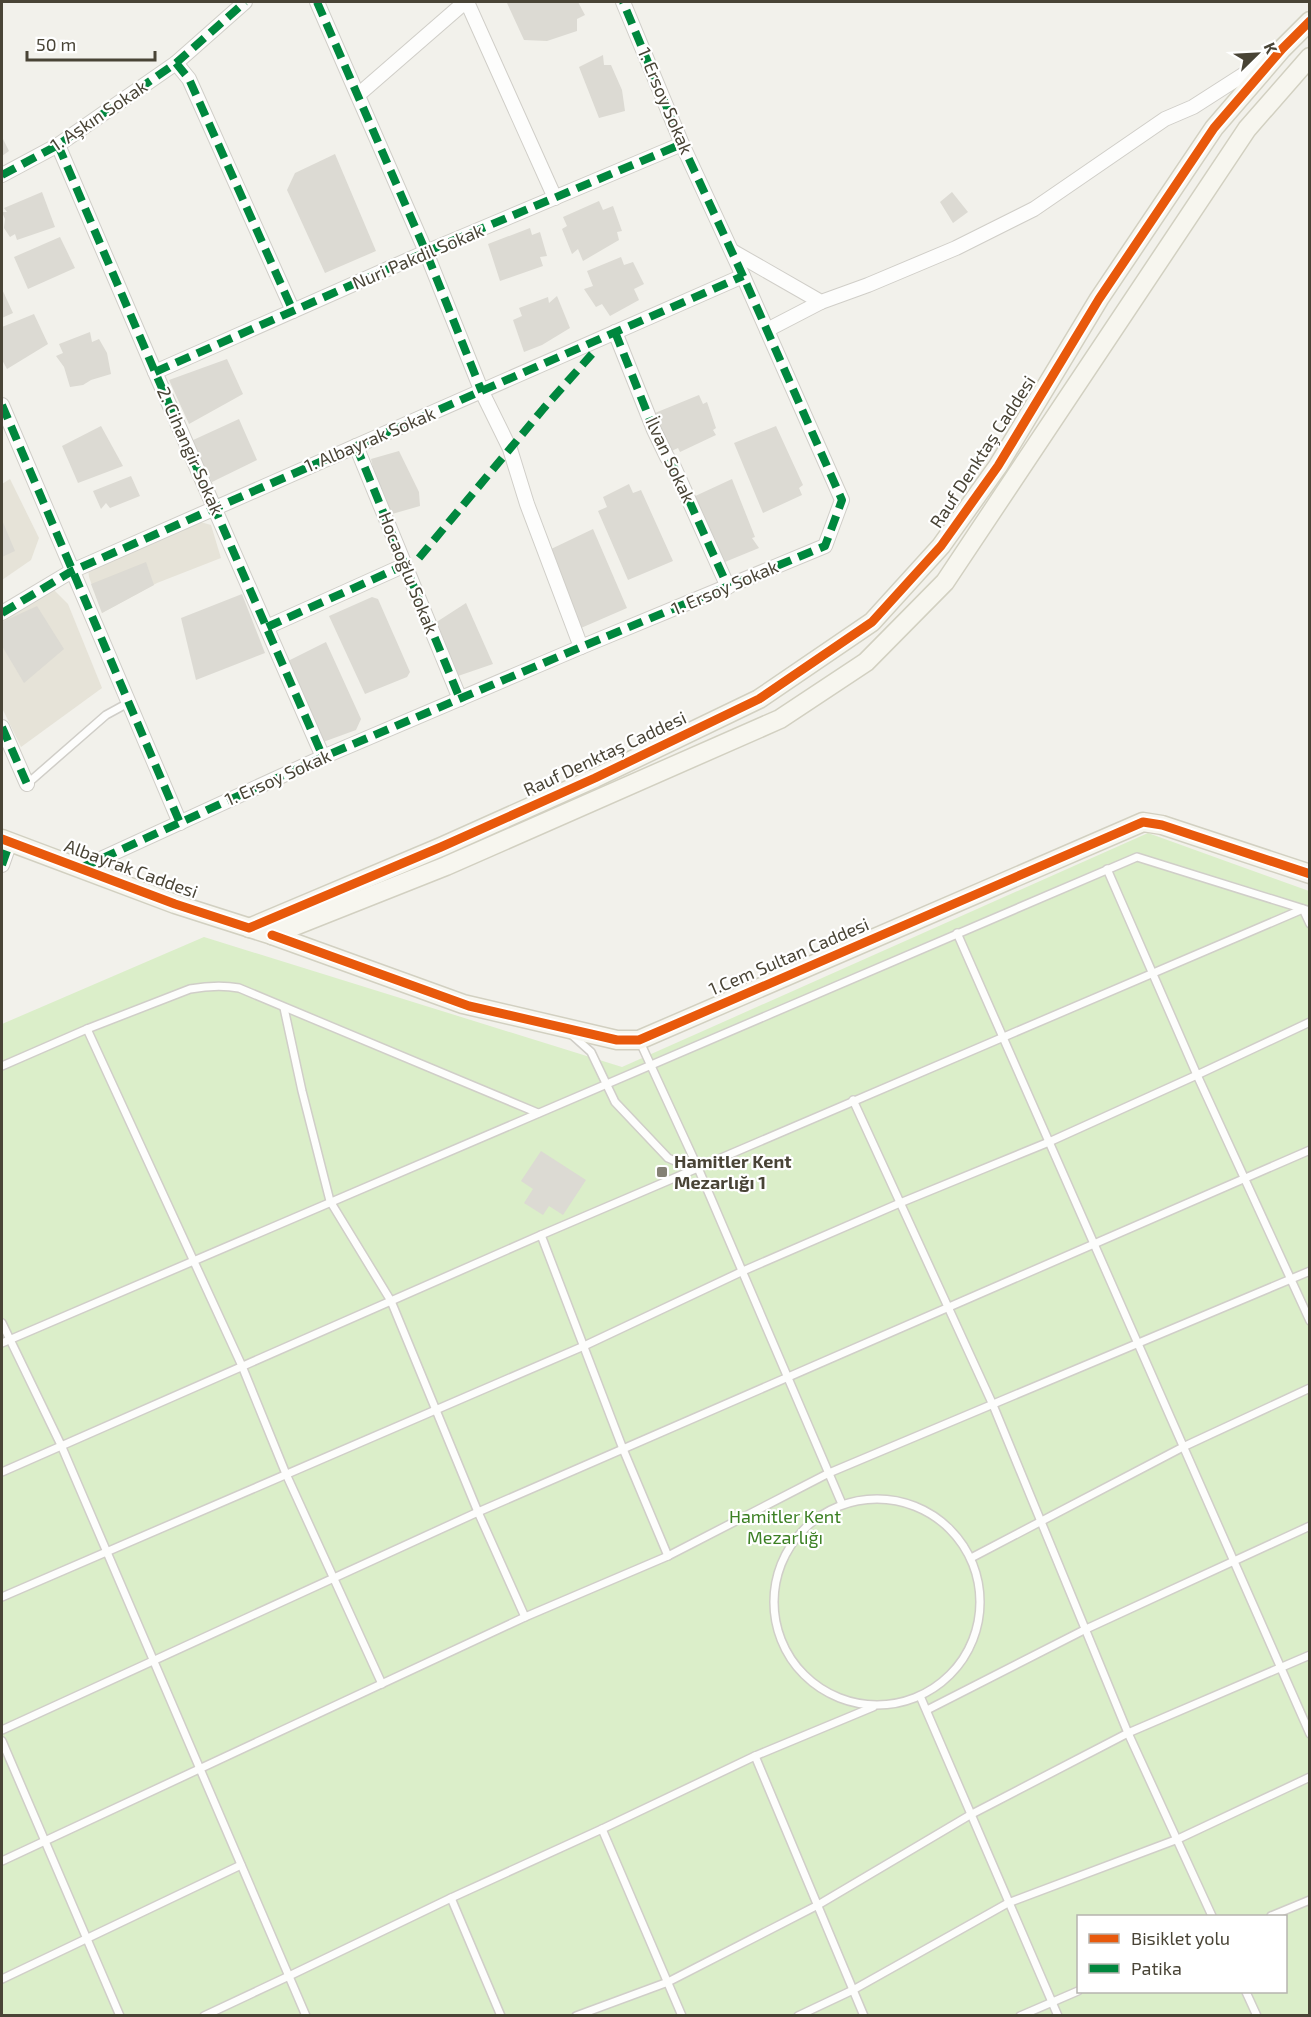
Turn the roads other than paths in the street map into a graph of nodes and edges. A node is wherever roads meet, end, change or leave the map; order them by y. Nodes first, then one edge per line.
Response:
1 (245, 2) edge
2 (317, 2) edge
3 (466, 2) edge
4 (623, 2) edge
5 (1310, 21) edge
6 (1282, 49) junction
7 (1310, 57) edge
8 (176, 63) junction
9 (358, 95) junction
10 (682, 144) junction
11 (58, 145) junction
12 (2, 175) edge
13 (555, 198) junction
14 (732, 251) junction
15 (426, 252) junction
16 (743, 276) junction
17 (821, 302) junction
18 (293, 311) junction
19 (767, 330) junction
20 (615, 332) junction
21 (155, 372) junction
22 (482, 392) junction
23 (2, 405) edge
24 (356, 446) junction
25 (215, 508) junction
26 (405, 565) junction
27 (72, 571) junction
28 (728, 587) junction
29 (2, 614) edge
30 (267, 627) junction
31 (580, 647) junction
32 (460, 699) junction
33 (128, 703) junction
34 (2, 727) edge
35 (323, 757) junction
36 (27, 784) joint
37 (180, 823) junction
38 (6, 841) edge
39 (2, 865) edge
40 (81, 868) junction
41 (1107, 869) junction
42 (1310, 874) edge
43 (1306, 910) edge
44 (1310, 924) edge
45 (249, 928) junction
46 (957, 933) junction
47 (272, 935) junction
48 (1152, 973) junction
49 (284, 1008) junction
50 (1310, 1022) edge
51 (565, 1028) junction
52 (87, 1029) junction
53 (1003, 1037) junction
54 (639, 1040) junction
55 (2, 1066) edge
56 (651, 1066) junction
57 (1197, 1075) junction
58 (606, 1085) junction
59 (853, 1100) junction
60 (538, 1113) junction
61 (1049, 1142) junction
62 (1310, 1150) edge
63 (696, 1168) junction
64 (1244, 1178) junction
65 (330, 1201) junction
66 (900, 1203) junction
67 (541, 1235) junction
68 (1094, 1243) junction
69 (194, 1261) junction
70 (743, 1271) junction
71 (1310, 1271) edge
72 (1290, 1279) junction
73 (391, 1301) junction
74 (948, 1307) junction
75 (1310, 1322) edge
76 (2, 1323) edge
77 (9, 1339) junction
78 (2, 1343) edge
79 (1138, 1344) junction
80 (584, 1346) junction
81 (242, 1366) junction
82 (787, 1376) junction
83 (1310, 1388) edge
84 (993, 1405) junction
85 (436, 1410) junction
86 (62, 1445) junction
87 (1183, 1447) junction
88 (623, 1449) junction
89 (2, 1472) edge
90 (829, 1473) junction
91 (286, 1474) junction
92 (842, 1504) junction
93 (478, 1512) junction
94 (1040, 1523) junction
95 (1310, 1526) edge
96 (107, 1551) junction
97 (668, 1556) junction
98 (971, 1558) junction
99 (1234, 1562) junction
100 (332, 1579) junction
101 (2, 1597) edge
102 (525, 1617) junction
103 (1084, 1630) junction
104 (1310, 1655) edge
105 (154, 1661) junction
106 (1281, 1668) junction
107 (382, 1684) junction
108 (920, 1696) junction
109 (873, 1707) junction
110 (927, 1710) junction
111 (2, 1731) edge
112 (1128, 1733) junction
113 (1310, 1734) edge
114 (2, 1741) edge
115 (755, 1756) junction
116 (200, 1768) junction
117 (1310, 1777) edge
118 (970, 1815) junction
119 (602, 1829) junction
120 (1178, 1839) junction
121 (45, 1841) junction
122 (2, 1861) edge
123 (241, 1865) junction
124 (451, 1898) junction
125 (1310, 1900) edge
126 (1008, 1903) junction
127 (818, 1905) junction
128 (1211, 1915) edge
129 (1276, 1915) edge
130 (87, 1939) junction
131 (289, 1976) junction
132 (2, 1979) edge
133 (668, 1982) junction
134 (853, 1990) junction
135 (1077, 1991) edge
136 (1246, 1993) edge
137 (1052, 2001) junction
138 (120, 2016) edge
139 (204, 2016) edge
140 (306, 2016) edge
141 (501, 2016) edge
142 (576, 2016) edge
143 (682, 2016) edge
144 (798, 2016) edge
145 (864, 2016) edge
146 (1020, 2016) edge
147 (1058, 2016) edge
148 (1257, 2016) edge

1 - 8 street, 1. Aşkın Sokak
2 - 9 street
3 - 9 street
3 - 13 street
4 - 10 street, 1. Ersoy Sokak
5 - 6 street, Rauf Denktaş Caddesi
6 - 17 street
6 - 45 street, Rauf Denktaş Caddesi
7 - 47 street, Rauf Denktaş Caddesi
8 - 11 street, 1. Aşkın Sokak
8 - 18 street
9 - 15 street
10 - 13 street, Nuri Pakdil Sokak
10 - 14 street, 1. Ersoy Sokak
11 - 12 street, 1. Aşkın Sokak
11 - 21 street, 2. Cihangir Sokak
13 - 15 street, Nuri Pakdil Sokak
14 - 16 street, 1. Ersoy Sokak
14 - 17 street
15 - 18 street, Nuri Pakdil Sokak
15 - 22 street
16 - 19 street, 1. Ersoy Sokak
16 - 20 street, 1. Albayrak Sokak
17 - 19 street
18 - 21 street, Nuri Pakdil Sokak
19 - 28 street, 1. Ersoy Sokak
20 - 22 street, 1. Albayrak Sokak
20 - 28 street, İlvan Sokak
21 - 25 street, 2. Cihangir Sokak
22 - 24 street, 1. Albayrak Sokak
22 - 31 street
23 - 27 street
24 - 25 street, 1. Albayrak Sokak
24 - 26 street, Hocaoğlu Sokak
25 - 27 street, 1. Albayrak Sokak
25 - 30 street, 2. Cihangir Sokak
26 - 30 street
26 - 32 street, Hocaoğlu Sokak
27 - 29 street, 1. Albayrak Sokak
27 - 33 street
28 - 31 street, 1. Ersoy Sokak
30 - 35 street, 2. Cihangir Sokak
31 - 32 street, 1. Ersoy Sokak
32 - 35 street, 1. Ersoy Sokak
33 - 36 lane
33 - 37 street
34 - 36 street
35 - 37 street, 1. Ersoy Sokak
37 - 40 street, 1. Ersoy Sokak
38 - 39 street
38 - 40 street, Albayrak Caddesi
40 - 45 street, Albayrak Caddesi
41 - 43 lane
41 - 46 lane
41 - 48 lane
42 - 54 street, 1.Cem Sultan Caddesi
43 - 44 lane
43 - 48 lane
45 - 47 street
46 - 53 lane
46 - 56 lane
47 - 51 street, 1.Cem Sultan Caddesi
48 - 53 lane
48 - 57 lane
49 - 52 lane
49 - 60 lane
49 - 65 lane
50 - 57 lane
51 - 54 street, 1.Cem Sultan Caddesi
51 - 58 lane
52 - 55 lane
52 - 69 lane
53 - 59 lane
53 - 61 lane
54 - 56 lane
56 - 58 lane
56 - 63 lane
57 - 61 lane
57 - 64 lane
58 - 60 lane
58 - 63 lane
59 - 63 lane
59 - 66 lane
60 - 65 lane
61 - 66 lane
61 - 68 lane
62 - 64 lane
63 - 67 lane
63 - 70 lane
64 - 68 lane
64 - 72 lane
65 - 69 lane
65 - 73 lane
66 - 70 lane
66 - 74 lane
67 - 73 lane
67 - 80 lane
68 - 74 lane
68 - 79 lane
69 - 77 lane
69 - 81 lane
70 - 80 lane
70 - 82 lane
71 - 72 lane
72 - 75 lane
72 - 79 lane
73 - 81 lane
73 - 85 lane
74 - 82 lane
74 - 84 lane
76 - 77 lane
77 - 78 lane
77 - 86 lane
79 - 84 lane
79 - 87 lane
80 - 85 lane
80 - 88 lane
81 - 86 lane
81 - 91 lane
82 - 88 lane
82 - 90 lane
83 - 87 lane
84 - 90 lane
84 - 94 lane
85 - 91 lane
85 - 93 lane
86 - 89 lane
86 - 96 lane
87 - 94 lane
87 - 99 lane
88 - 93 lane
88 - 97 lane
90 - 92 lane
90 - 97 lane
91 - 96 lane
91 - 100 lane
92 - 98 lane
92 - 109 lane
93 - 100 lane
93 - 102 lane
94 - 98 lane
94 - 103 lane
95 - 99 lane
96 - 101 lane
96 - 105 lane
97 - 102 lane
98 - 108 lane
99 - 103 lane
99 - 106 lane
100 - 105 lane
100 - 107 lane
102 - 107 lane
103 - 110 lane
103 - 112 lane
104 - 106 lane
105 - 111 lane
105 - 116 lane
106 - 112 lane
106 - 113 lane
107 - 116 lane
108 - 109 lane
108 - 110 lane
109 - 115 lane
110 - 118 lane
112 - 118 lane
112 - 120 lane
114 - 121 lane
115 - 119 lane
115 - 127 lane
116 - 121 lane
116 - 123 lane
117 - 120 lane
118 - 126 lane
118 - 127 lane
119 - 124 lane
119 - 133 lane
120 - 126 lane
120 - 128 lane
121 - 122 lane
121 - 130 lane
123 - 130 lane
123 - 131 lane
124 - 131 lane
124 - 141 lane
125 - 129 lane
126 - 134 lane
126 - 137 lane
127 - 133 lane
127 - 134 lane
130 - 132 lane
130 - 138 lane
131 - 139 lane
131 - 140 lane
133 - 142 lane
133 - 143 lane
134 - 144 lane
134 - 145 lane
135 - 137 lane
136 - 148 lane
137 - 146 lane
137 - 147 lane

